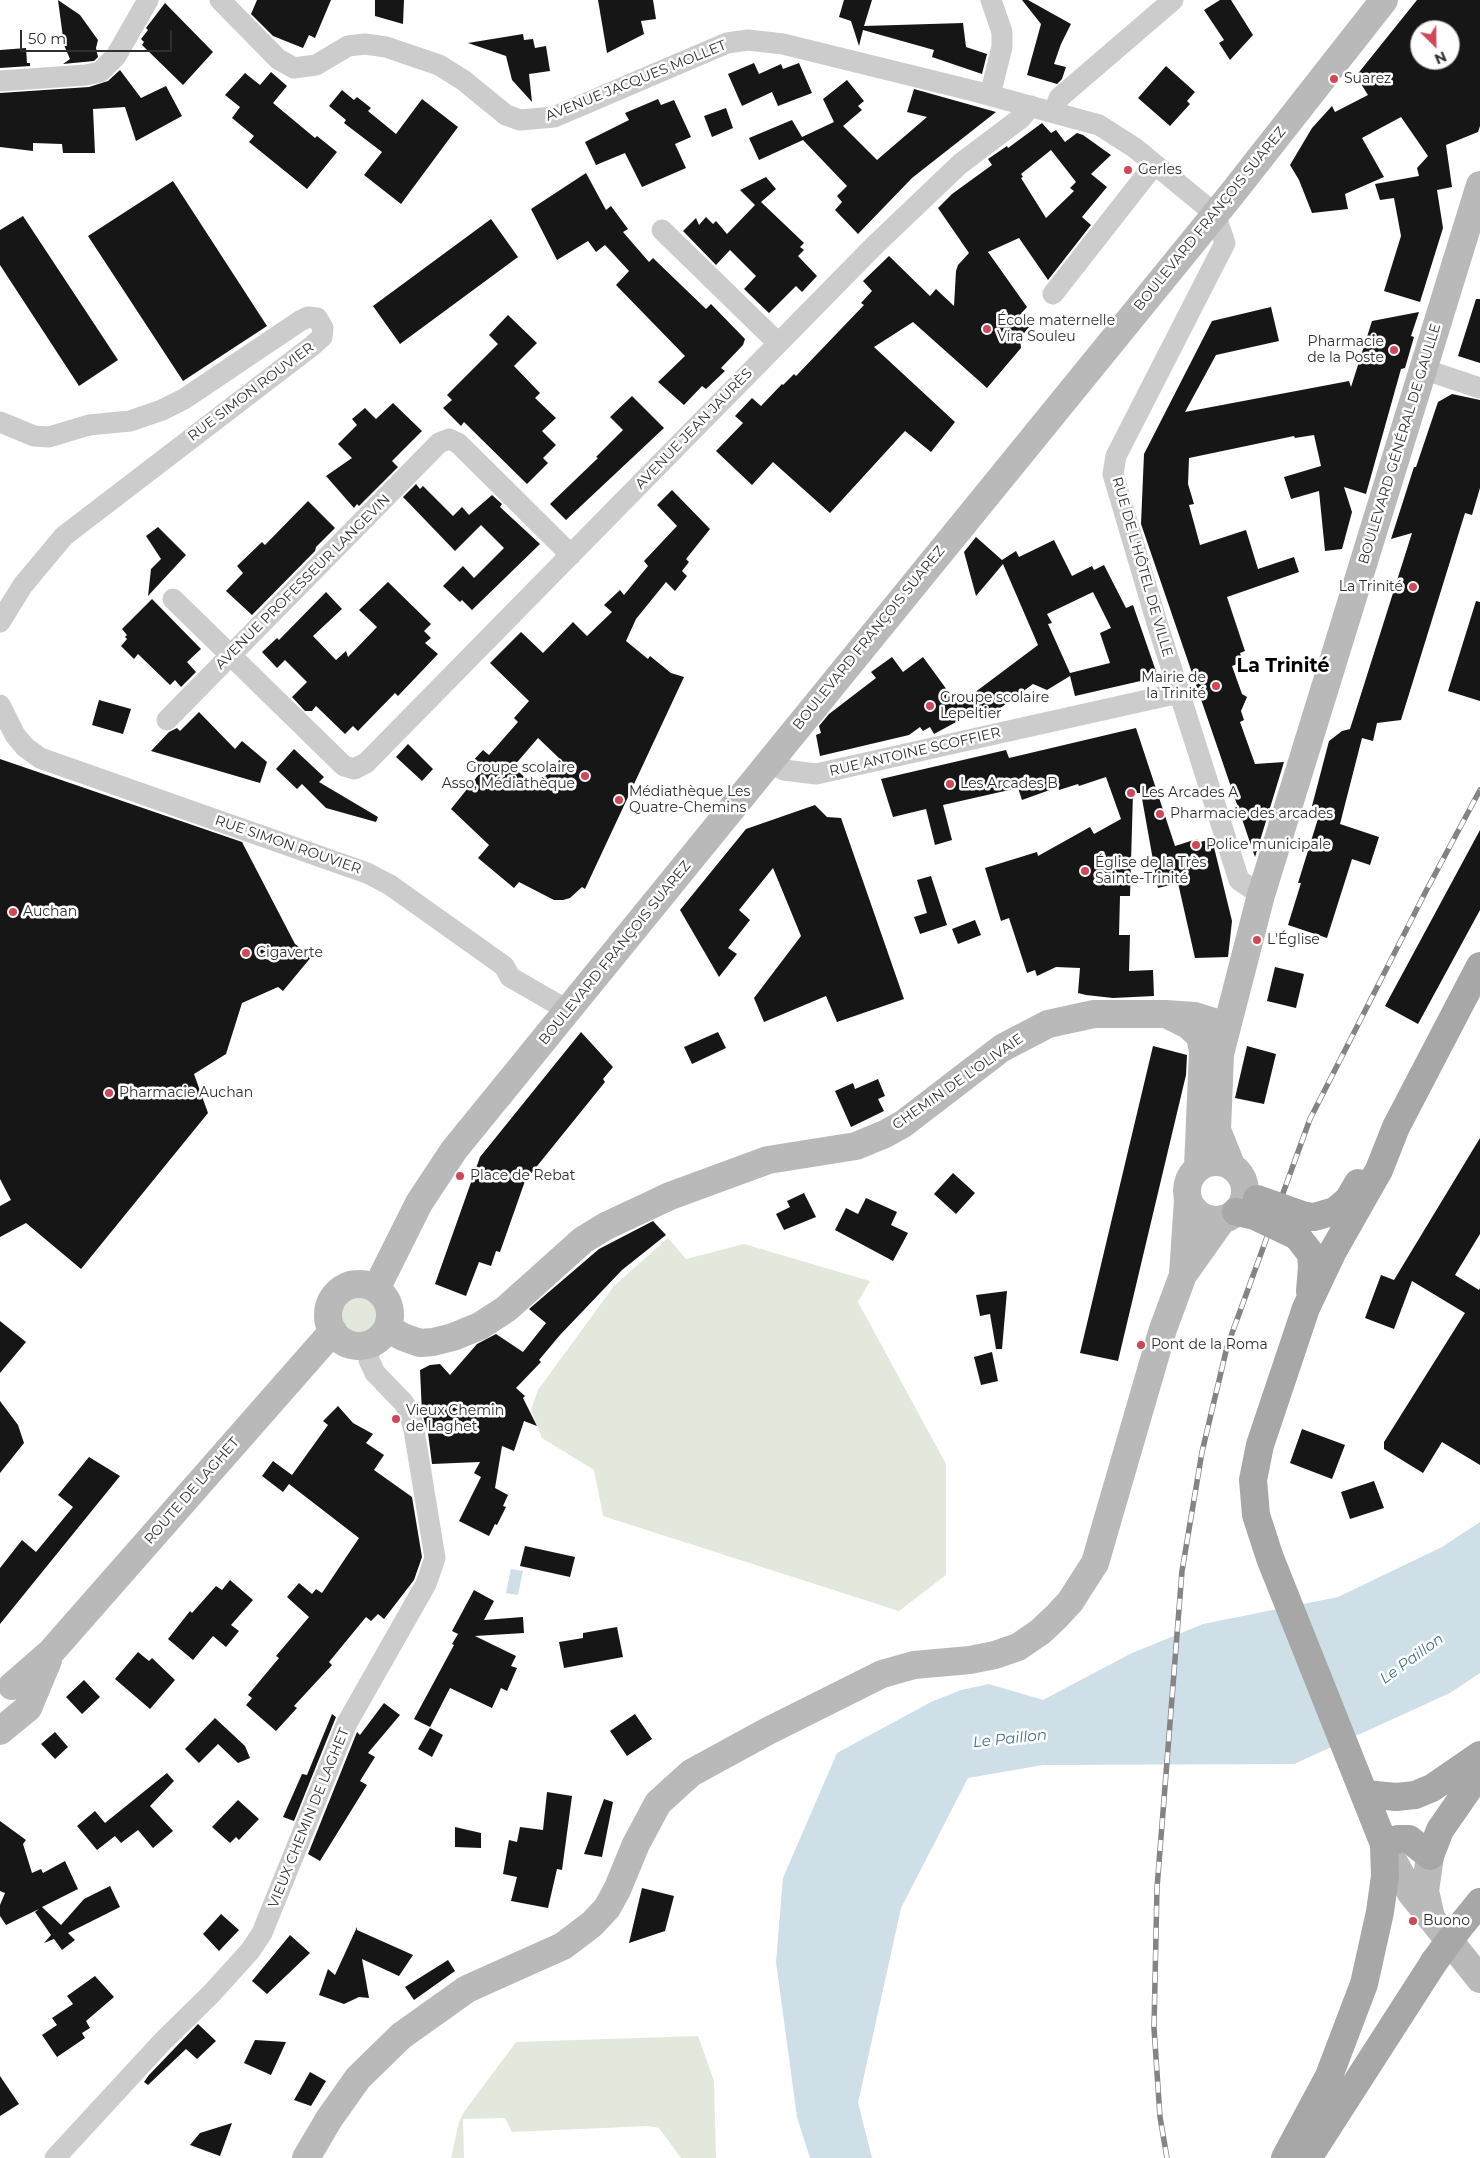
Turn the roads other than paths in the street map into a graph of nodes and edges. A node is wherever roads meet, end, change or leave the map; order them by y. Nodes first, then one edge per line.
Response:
1 (148, 0) edge
2 (220, 0) edge
3 (991, 0) edge
4 (1173, 0) edge
5 (1384, 0) edge
6 (0, 81) edge
7 (990, 95) junction
8 (1031, 106) junction
9 (1054, 112) junction
10 (1154, 164) junction
11 (1480, 185) edge
12 (1215, 214) junction
13 (662, 230) dead end
14 (1053, 294) dead end
15 (778, 343) junction
16 (1423, 369) junction
17 (1480, 388) edge
18 (0, 422) edge
19 (571, 556) junction
20 (173, 599) dead end
21 (0, 622) edge
22 (230, 656) junction
23 (1179, 692) junction
24 (0, 705) edge
25 (167, 720) dead end
26 (768, 762) junction
27 (1261, 895) junction
28 (1480, 966) edge
29 (569, 1011) junction
30 (1166, 1014) junction
31 (1227, 1026) junction
32 (1396, 1127) junction
33 (1231, 1165) junction
34 (1198, 1168) junction
35 (1188, 1199) junction
36 (1242, 1208) junction
37 (1301, 1226) junction
38 (1183, 1275) junction
39 (376, 1289) junction
40 (1306, 1308) junction
41 (333, 1331) junction
42 (378, 1336) junction
43 (8, 1701) edge
44 (1480, 1755) edge
45 (1480, 1772) edge
46 (1365, 1794) junction
47 (1384, 1844) junction
48 (1430, 1856) junction
49 (1480, 1902) edge
50 (1446, 1926) junction
51 (1480, 1978) edge
52 (55, 2158) edge
53 (306, 2158) edge
54 (1285, 2158) edge
55 (1308, 2158) edge

1 - 6 street
2 - 7 street, AVENUE JACQUES MOLLET
3 - 7 street
4 - 9 street
5 - 12 street, BOULEVARD FRANÇOIS SUAREZ
7 - 8 street, AVENUE JACQUES MOLLET
8 - 9 street, AVENUE JACQUES MOLLET
8 - 15 street, AVENUE JEAN JAURÈS
9 - 10 street, AVENUE JACQUES MOLLET
10 - 12 street, AVENUE JACQUES MOLLET
10 - 14 street
11 - 16 street, BOULEVARD GÉNÉRAL DE GAULLE
12 - 23 street, RUE DE L'HÔTEL DE VILLE
12 - 26 street, BOULEVARD FRANÇOIS SUAREZ
13 - 15 street
15 - 19 street, AVENUE JEAN JAURÈS
16 - 17 street
16 - 27 street, BOULEVARD GÉNÉRAL DE GAULLE
18 - 21 street, RUE SIMON ROUVIER
19 - 22 street, AVENUE JEAN JAURÈS
19 - 22 street, AVENUE PROFESSEUR LANGEVIN
20 - 22 street
22 - 25 street, AVENUE PROFESSEUR LANGEVIN
23 - 26 street, RUE ANTOINE SCOFFIER
23 - 27 street, RUE DE L'HÔTEL DE VILLE
24 - 29 street, RUE SIMON ROUVIER
26 - 29 street, BOULEVARD FRANÇOIS SUAREZ
27 - 31 street, BOULEVARD GÉNÉRAL DE GAULLE
28 - 32 main road
29 - 39 street, BOULEVARD FRANÇOIS SUAREZ
30 - 31 street, CHEMIN DE L'OLIVAIE
30 - 34 street, CHEMIN DE L'OLIVAIE
30 - 42 street, CHEMIN DE L'OLIVAIE
31 - 33 street, BOULEVARD GÉNÉRAL DE GAULLE
32 - 37 main road
32 - 40 main road
33 - 34 street
33 - 36 street
34 - 35 street
35 - 36 street
35 - 38 street
36 - 37 main road, bridge
36 - 38 street
37 - 40 main road
38 - 53 street
39 - 41 street
39 - 42 street
40 - 46 main road
41 - 42 street
41 - 43 street, ROUTE DE LAGHET
42 - 52 street, VIEUX CHEMIN DE LAGHET
44 - 46 main road
45 - 48 main road
46 - 47 main road
47 - 48 main road
47 - 50 street
47 - 54 main road
48 - 50 street
49 - 50 main road
50 - 51 street
50 - 55 main road, bridge

